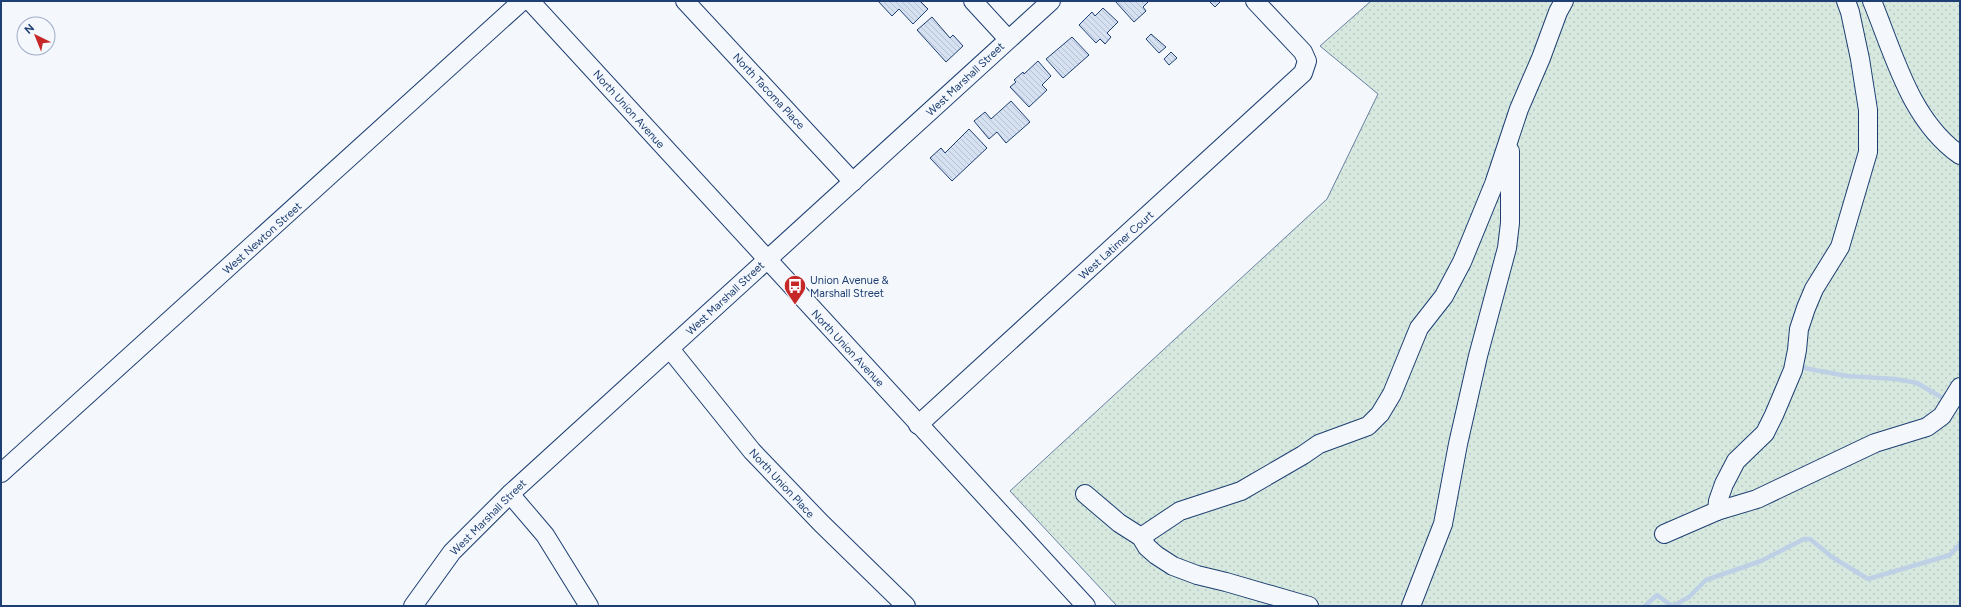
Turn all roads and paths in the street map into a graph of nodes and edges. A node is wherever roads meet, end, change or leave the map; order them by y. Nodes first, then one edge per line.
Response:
1 (522, 1) edge
2 (530, 1) edge
3 (685, 1) edge
4 (973, 1) edge
5 (1051, 1) edge
6 (1255, 1) edge
7 (1564, 1) edge
8 (1846, 1) edge
9 (1872, 1) edge
10 (1008, 39) junction
11 (1510, 135) junction
12 (1960, 155) edge
13 (853, 182) junction
14 (766, 260) junction
15 (670, 349) junction
16 (1954, 397) edge
17 (918, 425) junction
18 (1, 473) edge
19 (510, 494) junction
20 (1085, 494) dead end
21 (1717, 511) junction
22 (1664, 534) dead end
23 (1141, 537) junction
24 (413, 606) edge
25 (589, 606) edge
26 (906, 606) edge
27 (1086, 606) edge
28 (1309, 606) edge
29 (1411, 606) edge

1 - 18 street, West Newton Street
2 - 14 street, North Union Avenue
3 - 13 street, North Tacoma Place
4 - 10 street
5 - 10 street, West Marshall Street
6 - 17 street, West Latimer Court
7 - 11 street
8 - 21 street
9 - 12 street
10 - 13 street, West Marshall Street
11 - 23 street
11 - 29 street
13 - 14 street, West Marshall Street
14 - 15 street, West Marshall Street
14 - 17 street, North Union Avenue
15 - 19 street, West Marshall Street
15 - 26 street, North Union Place
16 - 21 street
17 - 27 street, North Union Avenue
19 - 24 street, West Marshall Street
19 - 25 street
20 - 23 street
21 - 22 street
23 - 28 street

